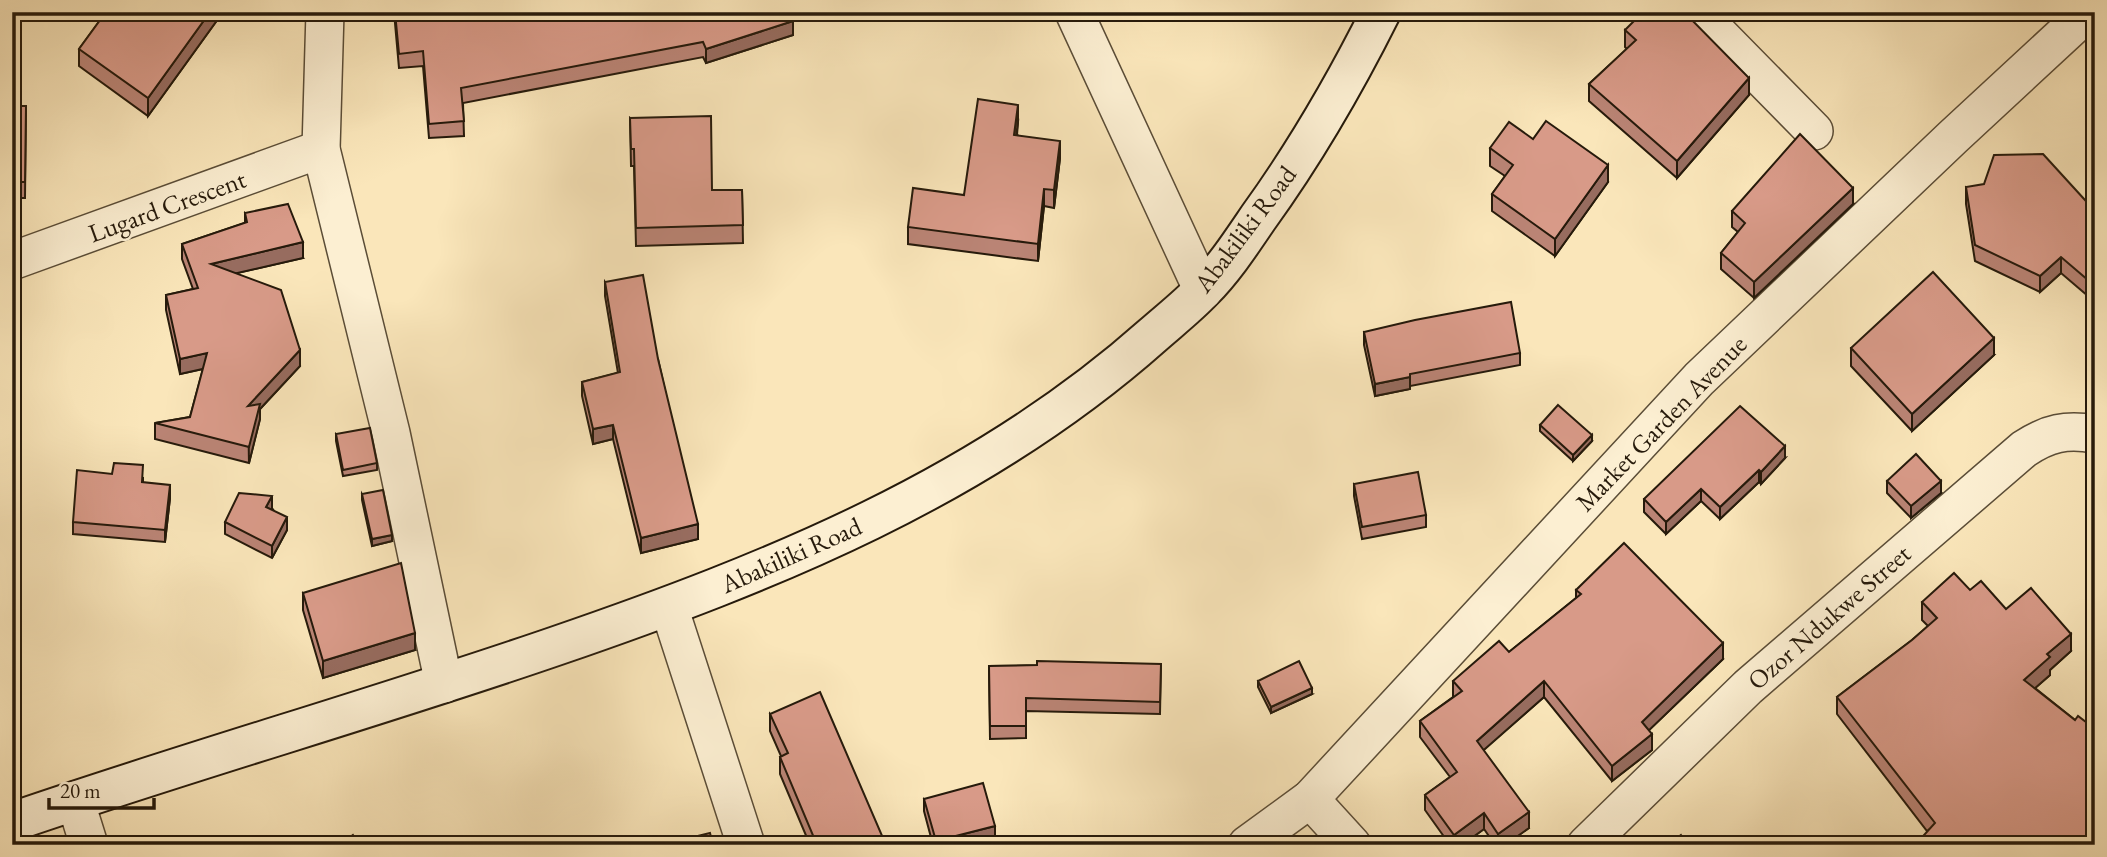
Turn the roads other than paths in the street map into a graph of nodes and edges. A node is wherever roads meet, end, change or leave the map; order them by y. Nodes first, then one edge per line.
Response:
1 (325, 12) edge
2 (1074, 12) edge
3 (1381, 12) edge
4 (1697, 12) edge
5 (2088, 12) edge
6 (1814, 131) dead end
7 (321, 149) junction
8 (12, 261) edge
9 (1203, 291) junction
10 (2095, 434) edge
11 (669, 607) junction
12 (444, 684) junction
13 (1310, 799) junction
14 (75, 800) junction
15 (12, 822) edge
16 (89, 845) edge
17 (746, 845) edge
18 (1247, 845) edge
19 (1352, 845) edge
20 (1586, 845) edge

1 - 7 street
2 - 9 street
3 - 9 main road, Abakiliki Road
4 - 6 street
5 - 13 street, Market Garden Avenue
7 - 8 street, Lugard Crescent
7 - 12 street
9 - 11 main road, Abakiliki Road
10 - 20 street, Ozor Ndukwe Street
11 - 12 main road, Abakiliki Road
11 - 17 street
12 - 14 main road, Abakiliki Road
13 - 18 street, Market Garden Avenue
13 - 19 street
14 - 15 main road, Abakiliki Road
14 - 16 street

